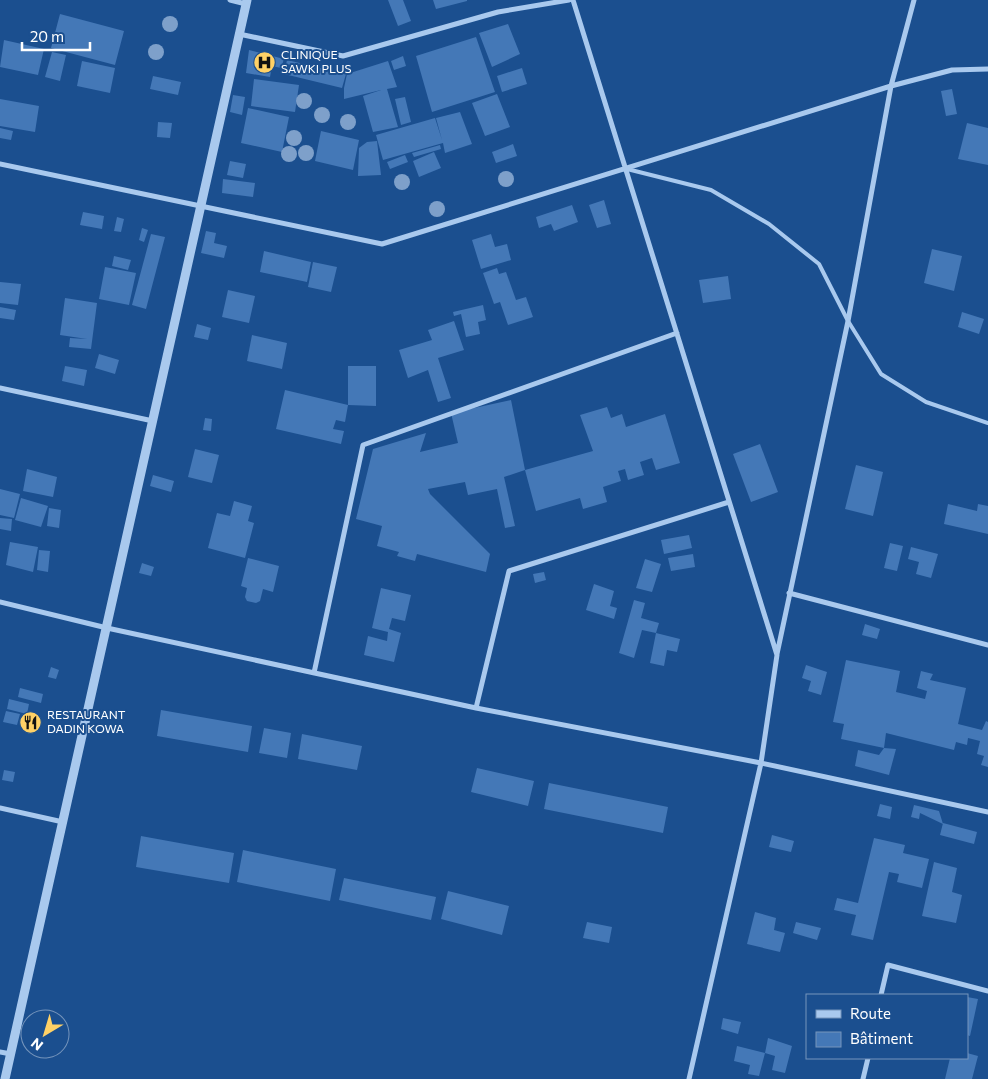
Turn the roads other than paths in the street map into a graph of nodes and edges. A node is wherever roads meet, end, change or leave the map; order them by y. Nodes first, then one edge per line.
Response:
1 (230, 0) edge
2 (571, 0) edge
3 (914, 0) edge
4 (246, 2) edge
5 (239, 34) junction
6 (988, 69) edge
7 (891, 86) junction
8 (0, 164) edge
9 (626, 169) junction
10 (200, 207) junction
11 (848, 321) junction
12 (677, 333) junction
13 (0, 388) edge
14 (153, 421) junction
15 (988, 423) edge
16 (729, 502) junction
17 (789, 594) junction
18 (0, 602) edge
19 (107, 628) junction
20 (988, 645) edge
21 (777, 654) junction
22 (314, 673) junction
23 (476, 708) junction
24 (761, 763) junction
25 (0, 808) edge
26 (988, 812) edge
27 (63, 822) junction
28 (988, 990) edge
29 (881, 994) edge
30 (0, 1052) edge
31 (11, 1054) junction
32 (868, 1059) edge
33 (5, 1079) edge
34 (689, 1079) edge
35 (863, 1079) edge

1 - 4 street
2 - 5 street
2 - 9 street
3 - 7 street
4 - 5 street
5 - 10 street
6 - 7 street
7 - 9 street
7 - 11 street
8 - 10 street
9 - 10 street
9 - 11 lane
9 - 12 street
10 - 14 street
11 - 15 lane
11 - 17 street
12 - 16 street
12 - 22 street
13 - 14 street
14 - 19 street
16 - 21 street
16 - 23 street
17 - 20 street
17 - 21 street
18 - 19 street
19 - 22 street
19 - 27 street
21 - 24 street
22 - 23 street
23 - 24 street
24 - 26 street
24 - 34 street
25 - 27 street
27 - 31 street
28 - 29 street
30 - 31 street
31 - 33 street
32 - 35 street

